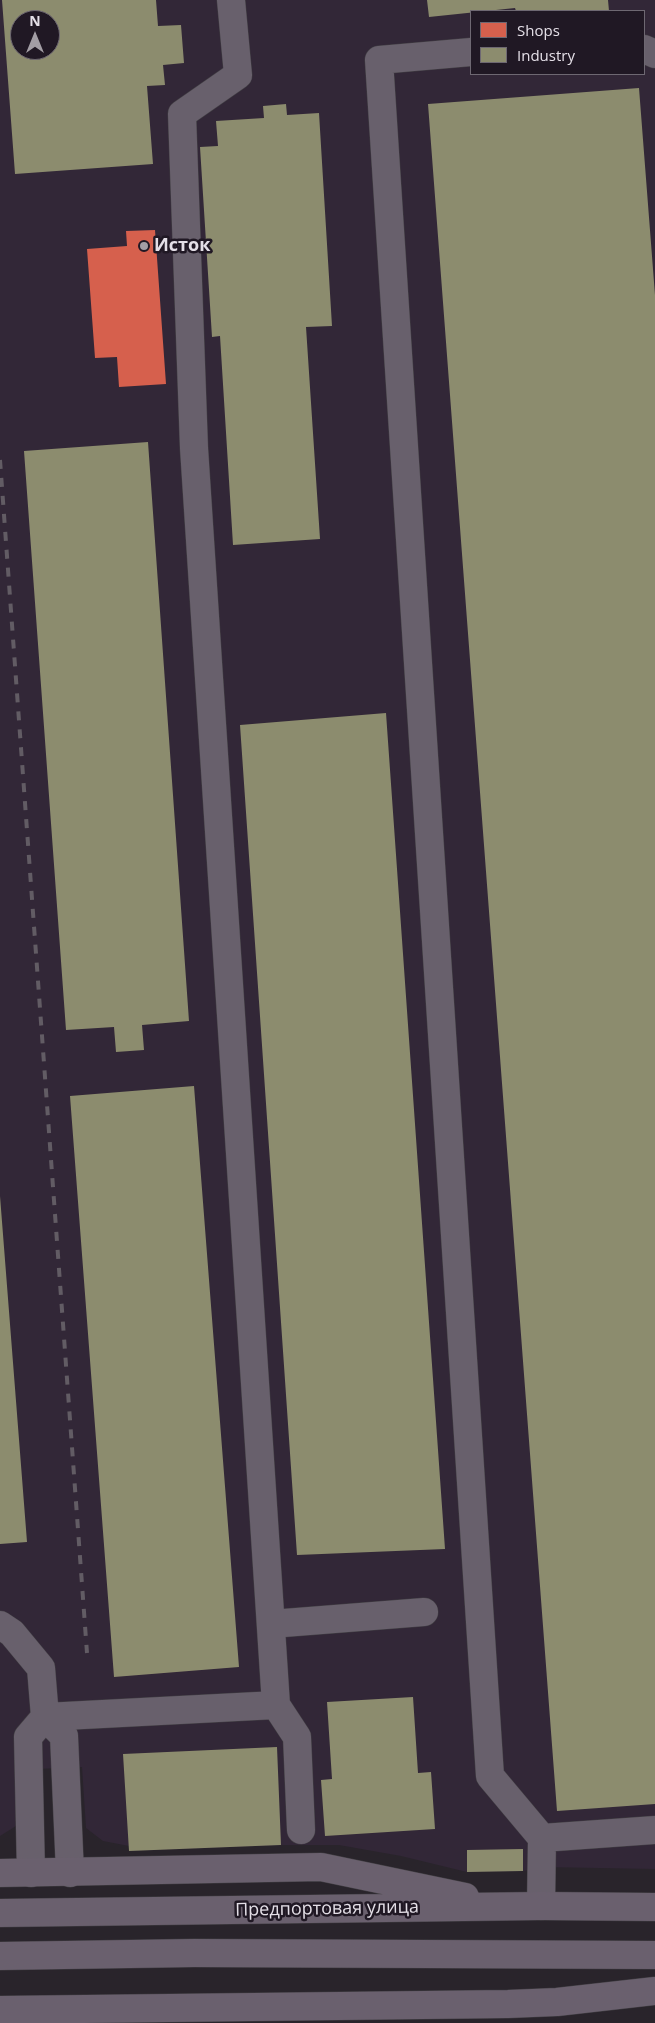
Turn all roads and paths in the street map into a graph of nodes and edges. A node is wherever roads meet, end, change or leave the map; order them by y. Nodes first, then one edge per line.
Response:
1 (231, 0) edge
2 (470, 52) edge
3 (424, 1612) dead end
4 (271, 1624) junction
5 (0, 1625) edge
6 (276, 1705) junction
7 (45, 1717) junction
8 (301, 1830) dead end
9 (655, 1830) edge
10 (542, 1838) junction
11 (0, 1873) edge
12 (31, 1873) junction
13 (70, 1873) junction
14 (542, 1906) junction
15 (503, 1907) junction
16 (655, 1907) edge
17 (0, 1914) edge
18 (655, 1955) edge
19 (0, 1956) edge
20 (655, 1991) edge
21 (0, 2010) edge

1 - 4 lane
2 - 10 lane
3 - 4 lane
4 - 6 lane
5 - 7 lane
6 - 7 lane
6 - 8 lane
7 - 12 lane
7 - 13 lane
9 - 10 lane
10 - 14 lane
11 - 12 main road
12 - 13 main road
13 - 15 main road
14 - 15 main road, Предпортовая улица
14 - 16 main road, Предпортовая улица
15 - 17 main road, Предпортовая улица
18 - 19 main road
20 - 21 main road

